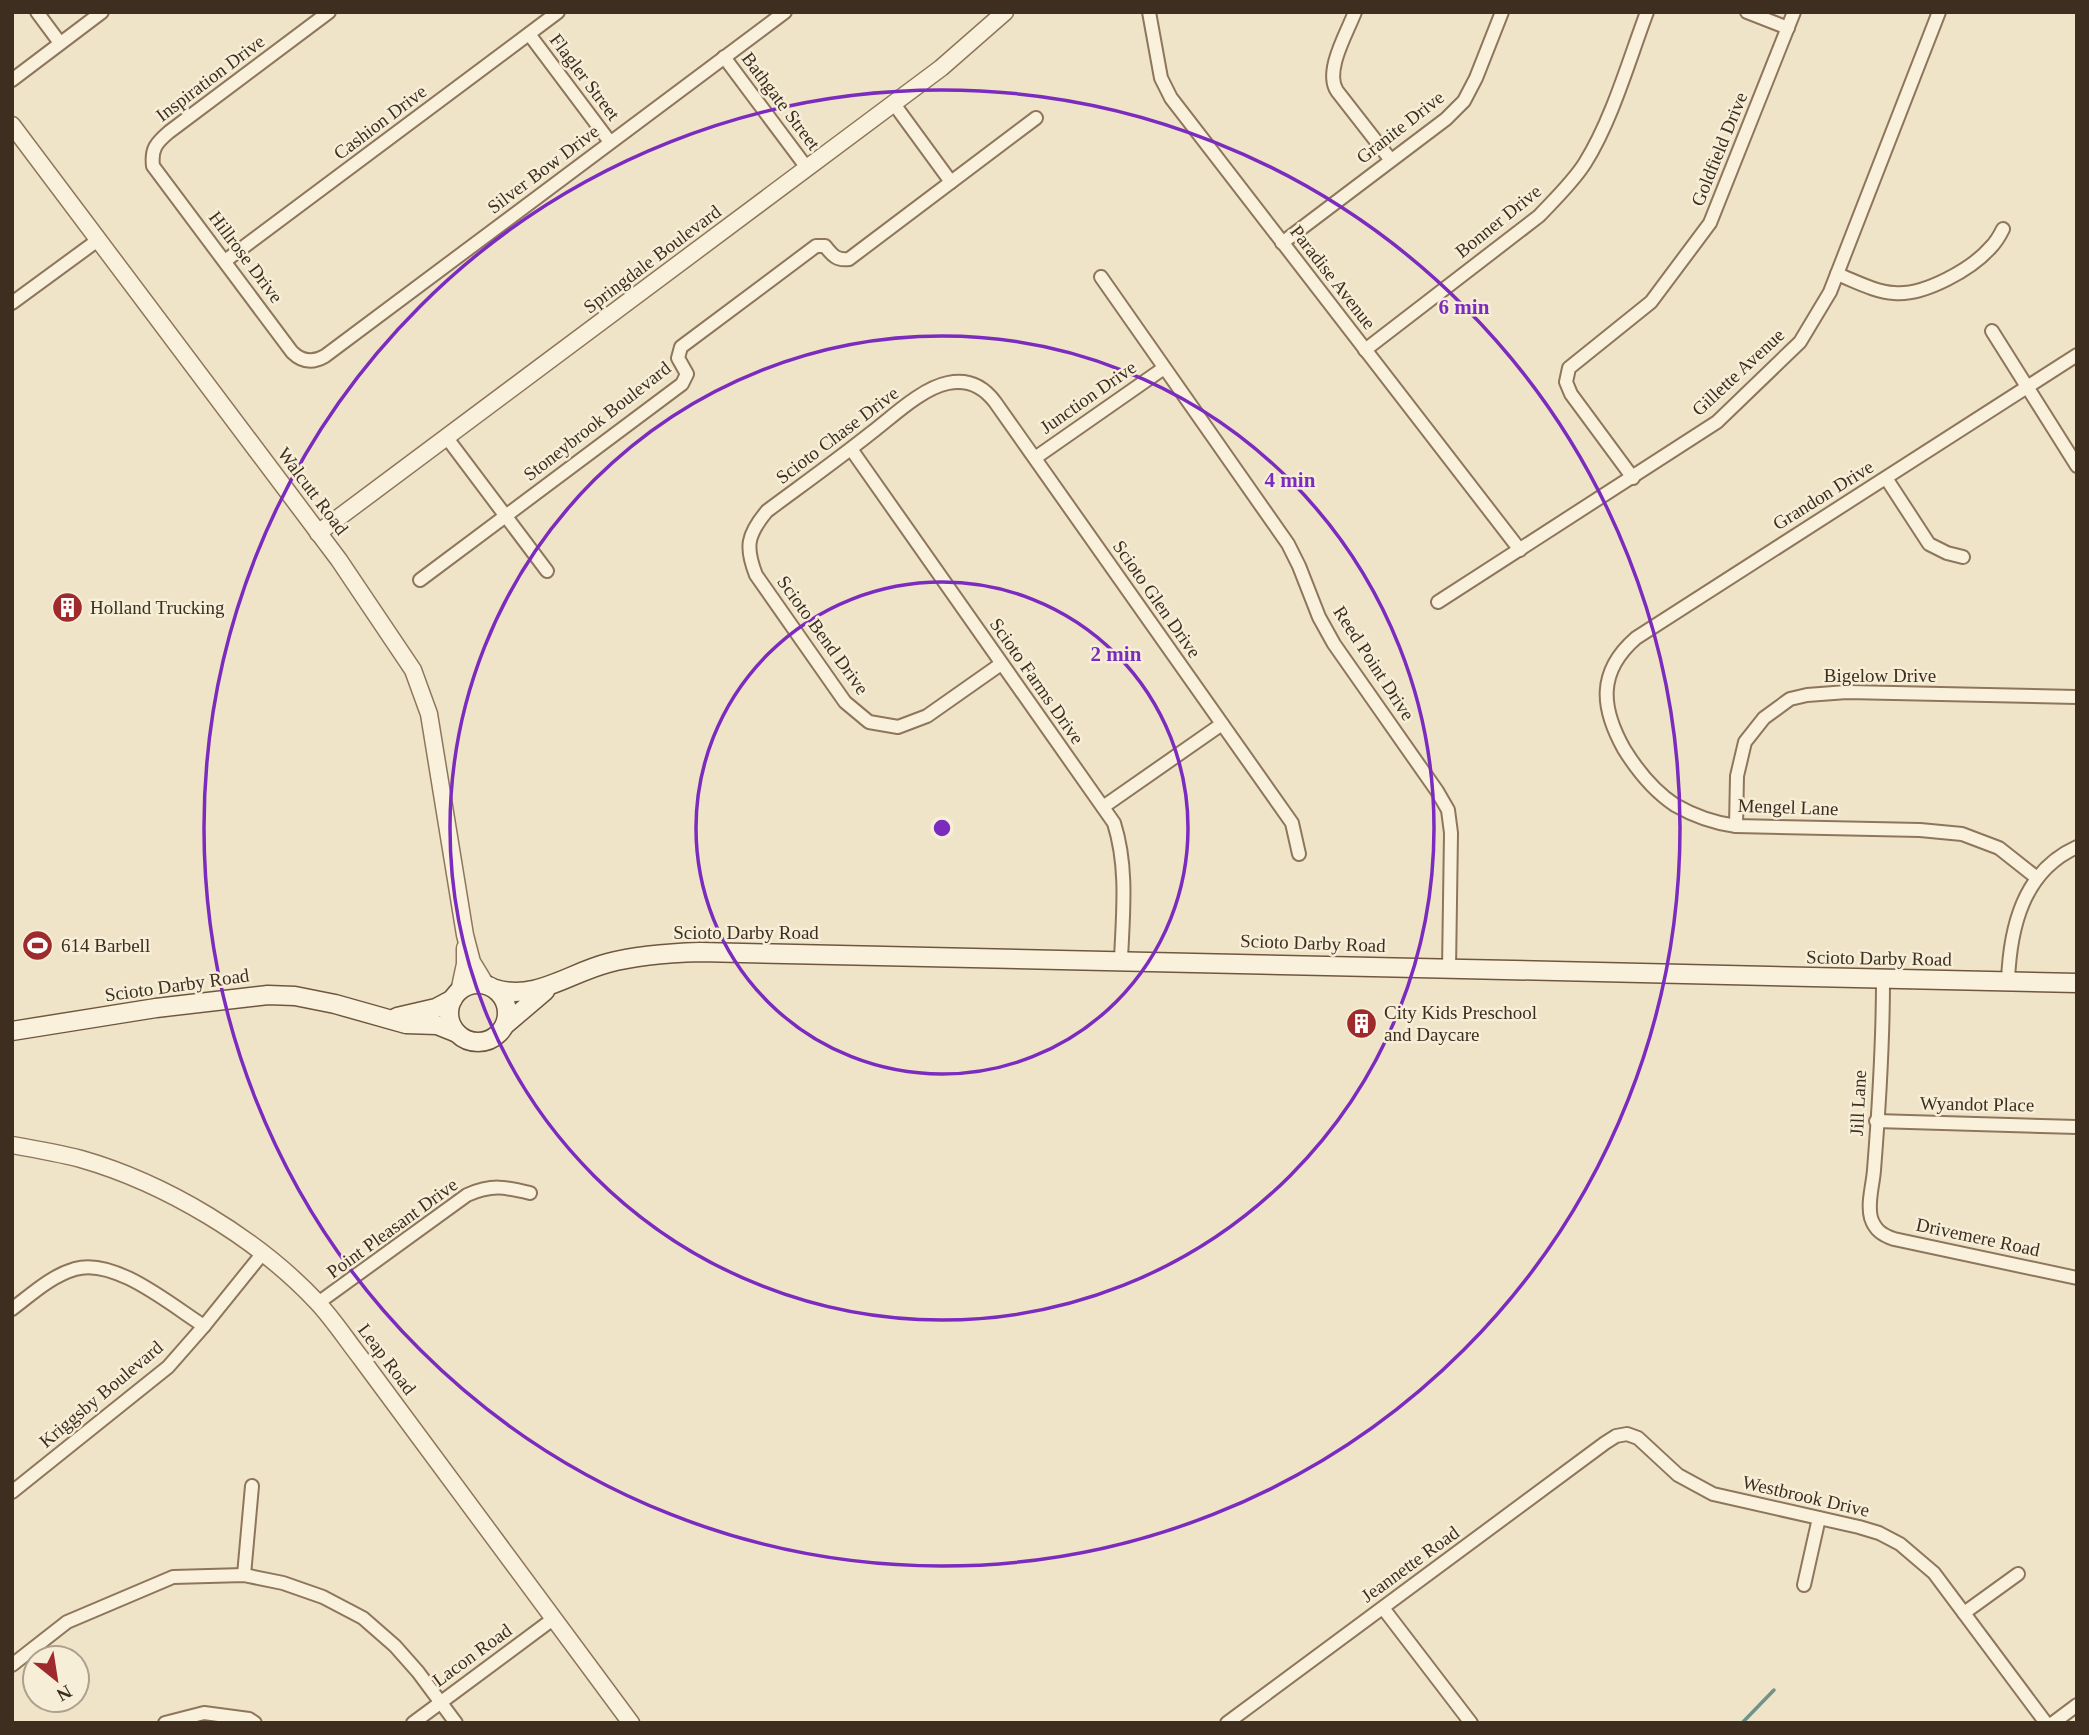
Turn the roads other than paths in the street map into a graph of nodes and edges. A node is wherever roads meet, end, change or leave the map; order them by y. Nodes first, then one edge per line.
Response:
1 (37, 12) edge
2 (102, 12) edge
3 (329, 12) edge
4 (558, 12) edge
5 (785, 12) edge
6 (1005, 12) edge
7 (1355, 12) edge
8 (1502, 12) edge
9 (1647, 12) edge
10 (1747, 12) edge
11 (1794, 12) edge
12 (1939, 12) edge
13 (1152, 13) edge
14 (1788, 28) junction
15 (528, 34) junction
16 (60, 43) junction
17 (724, 57) junction
18 (12, 80) edge
19 (894, 104) junction
20 (1036, 118) dead end
21 (12, 125) edge
22 (610, 142) junction
23 (152, 153) joint
24 (1391, 159) junction
25 (807, 169) junction
26 (951, 182) junction
27 (2003, 229) dead end
28 (98, 240) junction
29 (1282, 243) junction
30 (225, 261) junction
31 (1837, 274) junction
32 (1101, 277) dead end
33 (12, 303) edge
34 (1992, 331) dead end
35 (1365, 350) junction
36 (2077, 355) edge
37 (325, 356) joint
38 (1164, 368) junction
39 (965, 382) joint
40 (2026, 387) junction
41 (447, 438) junction
42 (851, 449) junction
43 (1034, 458) junction
44 (2077, 466) edge
45 (1633, 478) junction
46 (1886, 478) junction
47 (505, 516) junction
48 (318, 533) junction
49 (748, 541) joint
50 (1520, 550) junction
51 (1963, 557) dead end
52 (547, 571) dead end
53 (421, 580) dead end
54 (1438, 602) dead end
55 (1001, 664) junction
56 (1607, 684) joint
57 (2077, 696) edge
58 (1222, 724) junction
59 (1103, 807) junction
60 (1736, 826) junction
61 (2077, 847) edge
62 (1299, 854) dead end
63 (2037, 878) junction
64 (465, 935) junction
65 (1121, 959) junction
66 (1448, 969) junction
67 (1883, 980) junction
68 (2008, 981) junction
69 (2077, 983) edge
70 (553, 984) junction
71 (490, 987) junction
72 (456, 995) junction
73 (387, 1018) junction
74 (505, 1025) junction
75 (12, 1031) edge
76 (457, 1032) junction
77 (1876, 1121) junction
78 (2077, 1127) edge
79 (12, 1145) edge
80 (530, 1193) dead end
81 (1875, 1227) joint
82 (262, 1254) junction
83 (2077, 1278) edge
84 (318, 1303) junction
85 (12, 1309) edge
86 (204, 1326) junction
87 (1616, 1436) joint
88 (252, 1486) dead end
89 (12, 1492) edge
90 (1819, 1518) junction
91 (2018, 1574) dead end
92 (243, 1575) junction
93 (1804, 1585) dead end
94 (1383, 1608) junction
95 (1964, 1613) junction
96 (553, 1619) junction
97 (12, 1665) edge
98 (440, 1702) junction
99 (2077, 1705) edge
100 (165, 1723) edge
101 (255, 1723) edge
102 (413, 1723) edge
103 (456, 1723) edge
104 (631, 1723) edge
105 (1227, 1723) edge
106 (1471, 1723) edge
107 (2046, 1723) edge
108 (2053, 1723) edge

1 - 16 street
2 - 16 street
3 - 23 street, Inspiration Drive
4 - 15 street, Cashion Drive
5 - 17 street, Silver Bow Drive
6 - 19 street, Springdale Boulevard
7 - 24 street
8 - 24 street, Granite Drive
9 - 35 street, Bonner Drive
10 - 14 street
11 - 14 street, Goldfield Drive
12 - 31 street, Gillette Avenue
13 - 29 street, Paradise Avenue
14 - 45 street, Goldfield Drive
15 - 22 street, Flagler Street
15 - 30 street, Cashion Drive
16 - 18 street
17 - 22 street, Silver Bow Drive
17 - 25 street, Bathgate Street
19 - 25 street, Springdale Boulevard
19 - 26 street
20 - 26 street, Stoneybrook Boulevard
21 - 28 street, Walcutt Road
22 - 37 street, Silver Bow Drive
23 - 30 street, Hillrose Drive
24 - 29 street, Granite Drive
25 - 41 street, Springdale Boulevard
26 - 47 street, Stoneybrook Boulevard
27 - 31 street
28 - 33 street
28 - 48 street, Walcutt Road
29 - 35 street, Paradise Avenue
30 - 37 street, Hillrose Drive
31 - 45 street, Gillette Avenue
32 - 38 street, Reed Point Drive
34 - 40 street
35 - 50 street, Paradise Avenue
36 - 40 street, Grandon Drive
38 - 43 street, Junction Drive
38 - 66 street, Reed Point Drive
39 - 42 street, Scioto Chase Drive
39 - 43 street, Scioto Glen Drive
40 - 44 street
40 - 46 street, Grandon Drive
41 - 47 street
41 - 48 street, Springdale Boulevard
42 - 49 street, Scioto Chase Drive
42 - 55 street, Scioto Farms Drive
43 - 58 street, Scioto Glen Drive
45 - 50 street, Gillette Avenue
46 - 51 street
46 - 56 street, Grandon Drive
47 - 52 street
47 - 53 street, Stoneybrook Boulevard
48 - 64 street, Walcutt Road
49 - 55 street, Scioto Bend Drive
50 - 54 street, Gillette Avenue
55 - 59 street, Scioto Farms Drive
56 - 60 street, Mengel Lane
57 - 60 street, Bigelow Drive
58 - 59 street
58 - 62 street, Scioto Glen Drive
59 - 65 street, Scioto Farms Drive
60 - 63 street, Mengel Lane
61 - 63 street
63 - 68 street
64 - 71 street, Walcutt Road
64 - 72 street, Walcutt Road
65 - 66 main road, Scioto Darby Road
65 - 70 main road, Scioto Darby Road
66 - 67 main road, Scioto Darby Road
67 - 68 main road, Scioto Darby Road
67 - 77 street, Jill Lane
68 - 69 main road, Scioto Darby Road
70 - 71 main road, Scioto Darby Road
70 - 74 main road, Scioto Darby Road
71 - 72 main road
71 - 74 main road
72 - 73 main road, Scioto Darby Road
72 - 76 main road
73 - 75 main road, Scioto Darby Road
73 - 76 main road, Scioto Darby Road
74 - 76 main road
77 - 78 street, Wyandot Place
77 - 81 street, Jill Lane
79 - 82 street, Leap Road
80 - 84 street, Point Pleasant Drive
81 - 83 street, Drivemere Road
82 - 84 street, Leap Road
82 - 86 street, Kriggsby Boulevard
84 - 96 street, Leap Road
85 - 86 street
86 - 89 street, Kriggsby Boulevard
87 - 90 street, Westbrook Drive
87 - 94 street, Jeannette Road
88 - 92 street
90 - 93 street
90 - 95 street, Westbrook Drive
91 - 95 street
92 - 97 street
92 - 98 street
94 - 105 street, Jeannette Road
94 - 106 street
95 - 107 street, Westbrook Drive
96 - 98 street, Lacon Road
96 - 104 street, Leap Road
98 - 102 street, Lacon Road
98 - 103 street
99 - 108 street
100 - 101 street

